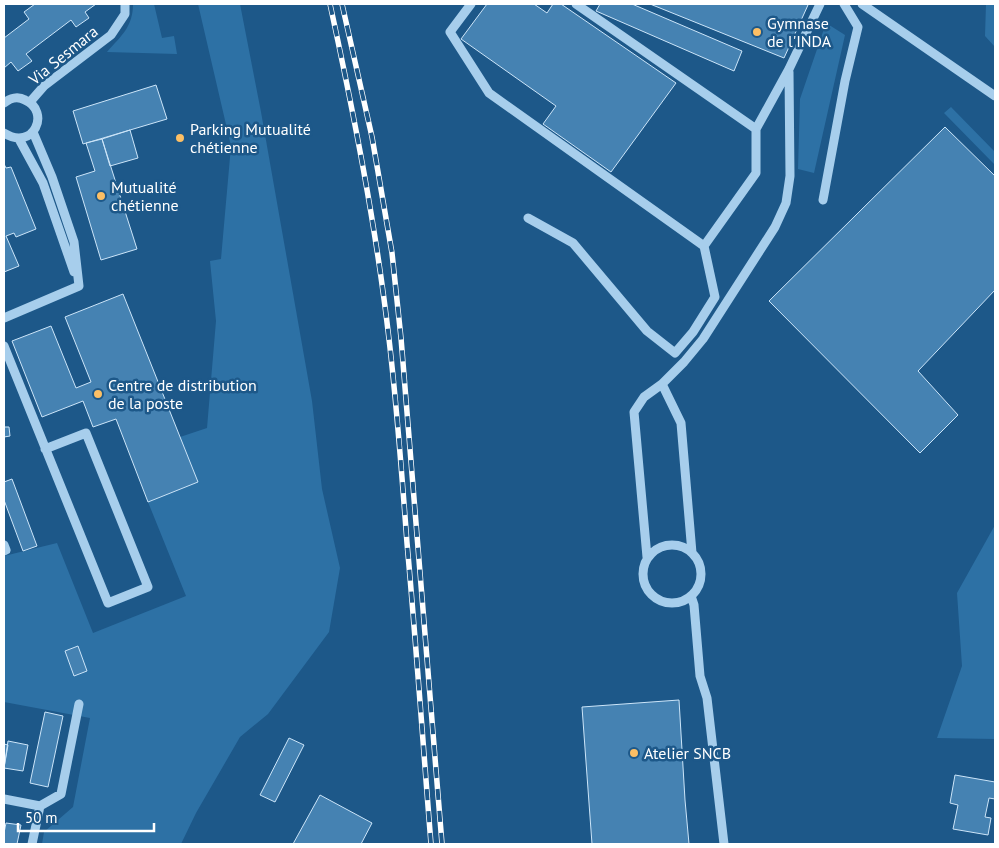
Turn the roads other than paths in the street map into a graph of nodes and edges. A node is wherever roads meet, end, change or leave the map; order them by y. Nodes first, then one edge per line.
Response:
1 (124, 4) edge
2 (471, 4) edge
3 (576, 4) edge
4 (820, 4) edge
5 (844, 4) edge
6 (862, 4) edge
7 (789, 69) junction
8 (995, 96) edge
9 (30, 102) junction
10 (4, 104) edge
11 (756, 129) junction
12 (32, 132) junction
13 (4, 133) edge
14 (19, 138) junction
15 (823, 200) dead end
16 (528, 218) dead end
17 (704, 246) junction
18 (79, 286) junction
19 (4, 318) edge
20 (4, 346) edge
21 (662, 384) junction
22 (46, 449) junction
23 (4, 545) edge
24 (4, 551) edge
25 (692, 553) junction
26 (647, 557) junction
27 (691, 596) junction
28 (79, 704) dead end
29 (4, 799) edge
30 (40, 806) junction
31 (32, 844) edge
32 (724, 844) edge

1 - 9 street, Via Sesmara
2 - 17 street
3 - 11 street
4 - 7 street
5 - 15 street
6 - 8 street
7 - 11 street
7 - 21 street
9 - 10 street
9 - 12 street
11 - 17 street
12 - 14 street
12 - 18 street
13 - 14 street
14 - 18 street
16 - 17 street
18 - 19 street
20 - 22 street
21 - 25 street
21 - 26 street
22 - 22 street
23 - 24 street
25 - 26 street
25 - 27 street
26 - 27 street
27 - 32 street
28 - 30 street
29 - 30 street
30 - 31 street

